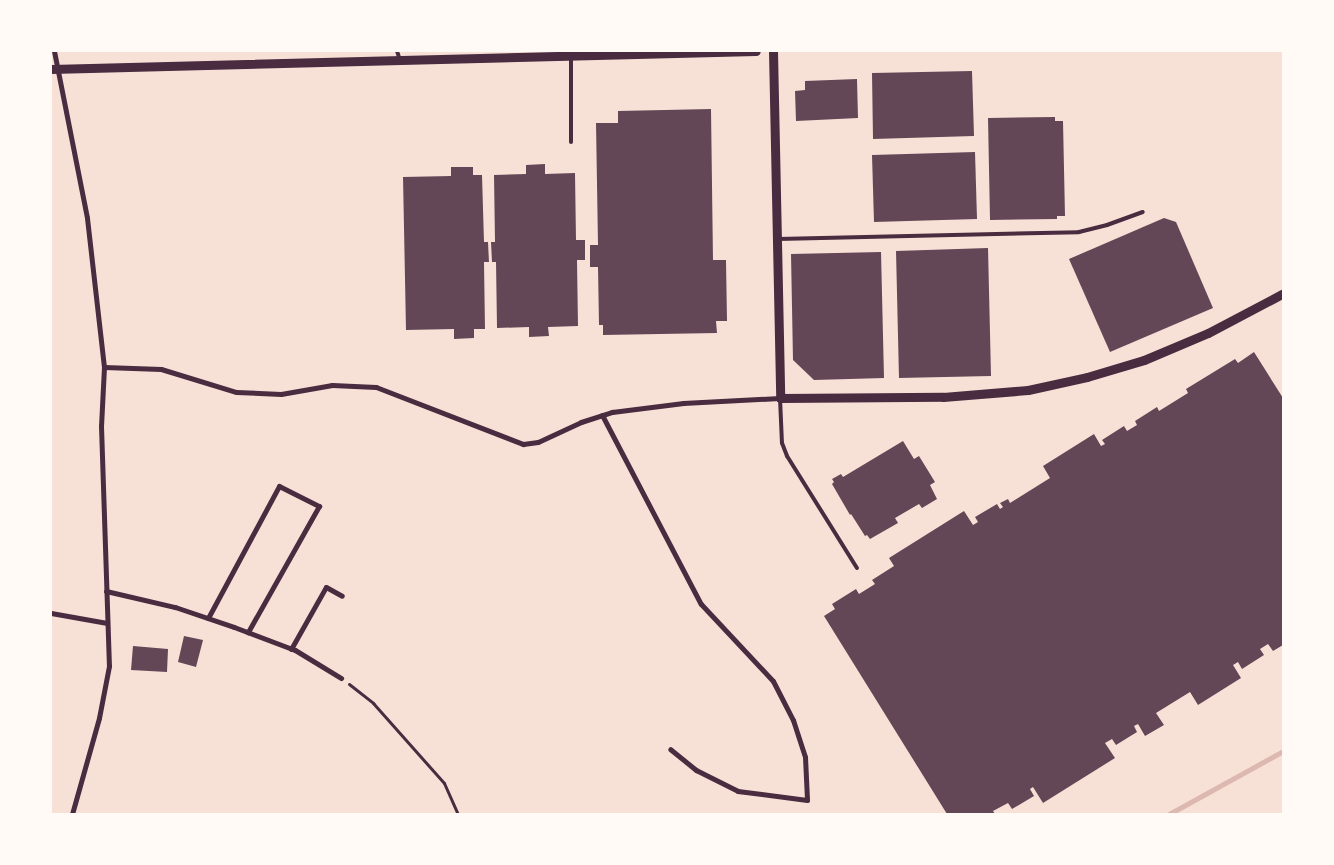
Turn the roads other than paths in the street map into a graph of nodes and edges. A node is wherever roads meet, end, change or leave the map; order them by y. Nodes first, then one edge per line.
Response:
1 (54, 51) edge
2 (756, 51) edge
3 (773, 51) edge
4 (399, 56) edge
5 (571, 56) junction
6 (54, 69) edge
7 (571, 142) dead end
8 (1143, 212) dead end
9 (776, 238) junction
10 (1283, 294) edge
11 (104, 367) junction
12 (780, 398) junction
13 (602, 415) junction
14 (857, 568) dead end
15 (106, 591) junction
16 (342, 596) dead end
17 (51, 613) edge
18 (208, 618) junction
19 (106, 623) junction
20 (248, 632) junction
21 (291, 649) junction
22 (341, 678) road end
23 (670, 749) dead end
24 (72, 814) edge

1 - 6 street
2 - 5 street
3 - 9 street
4 - 5 street
4 - 6 street
5 - 7 lane
6 - 11 street
8 - 9 lane
9 - 12 street
10 - 12 street
11 - 13 street
11 - 15 street
12 - 13 street
12 - 14 lane
13 - 23 street
15 - 18 street
15 - 19 street
16 - 21 street
17 - 19 street
18 - 20 street
18 - 20 street
19 - 24 street
20 - 21 street
21 - 22 street

